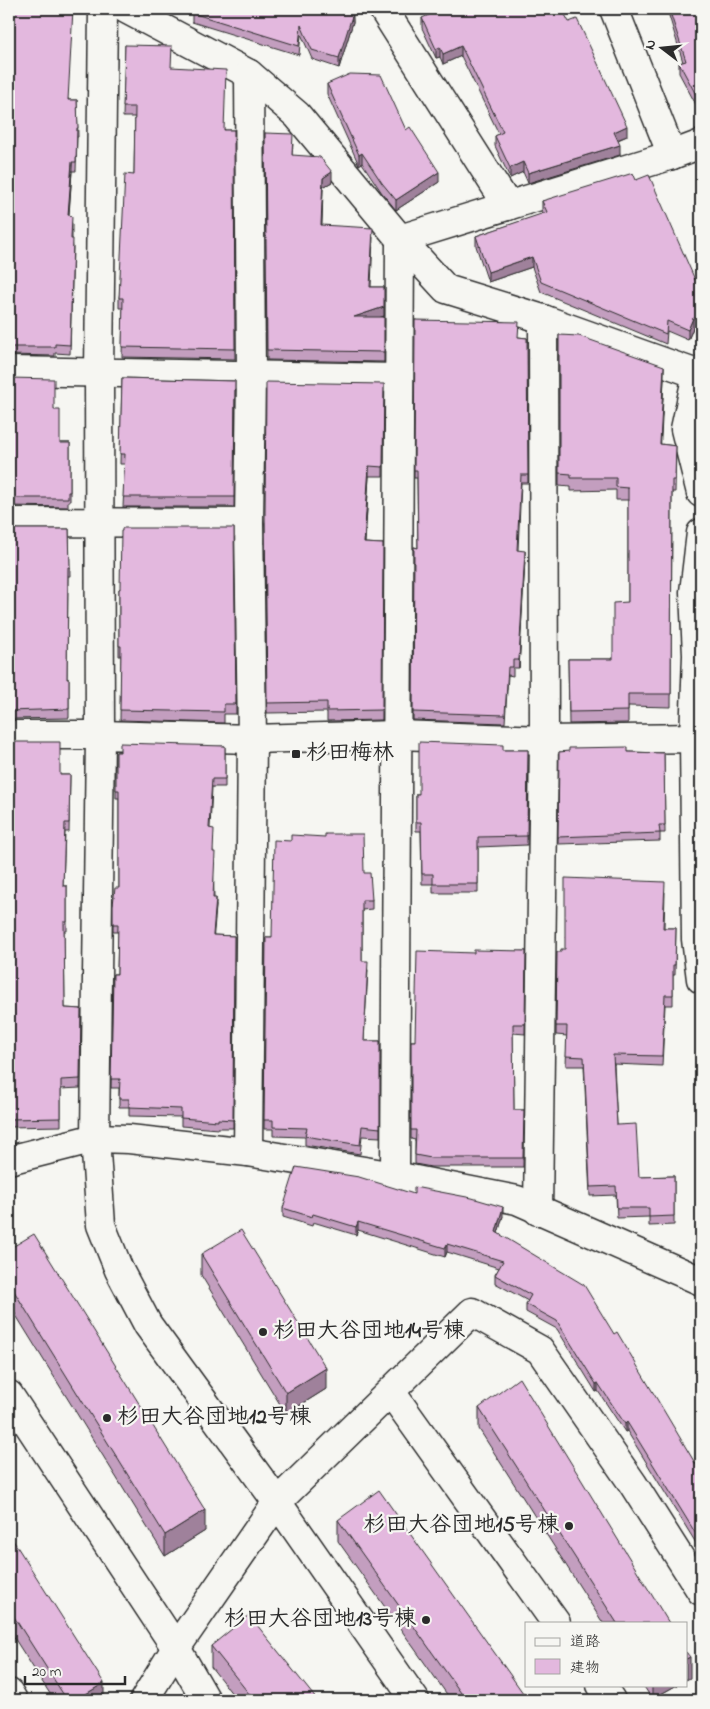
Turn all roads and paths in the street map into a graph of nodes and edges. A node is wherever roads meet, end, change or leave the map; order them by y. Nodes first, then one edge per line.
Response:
1 (103, 9) edge
2 (126, 9) edge
3 (383, 9) edge
4 (614, 9) edge
5 (249, 74) junction
6 (701, 144) edge
7 (672, 155) junction
8 (508, 206) junction
9 (400, 239) junction
10 (543, 320) junction
11 (9, 371) edge
12 (699, 372) edge
13 (99, 373) junction
14 (251, 375) junction
15 (399, 378) junction
16 (701, 493) edge
17 (9, 522) edge
18 (100, 522) junction
19 (249, 523) junction
20 (701, 533) edge
21 (699, 655) edge
22 (9, 735) edge
23 (100, 735) junction
24 (397, 735) junction
25 (698, 738) edge
26 (252, 739) junction
27 (544, 740) junction
28 (701, 979) edge
29 (95, 1138) junction
30 (248, 1152) junction
31 (9, 1160) edge
32 (395, 1176) junction
33 (538, 1211) junction
34 (701, 1281) edge
35 (391, 1392) junction
36 (9, 1395) edge
37 (277, 1502) junction
38 (701, 1591) edge
39 (555, 1622) edge
40 (176, 1648) junction
41 (602, 1686) edge
42 (9, 1693) edge
43 (13, 1700) edge
44 (144, 1700) edge
45 (206, 1700) edge
46 (415, 1700) edge
47 (611, 1700) edge

1 - 13 street
2 - 5 street
3 - 8 street
4 - 7 street
5 - 9 street
5 - 14 street
6 - 7 street
7 - 8 street
8 - 9 street
9 - 10 street
9 - 15 street
10 - 12 street
10 - 27 street
11 - 13 street
12 - 16 street
13 - 14 street
13 - 18 street
14 - 15 street
14 - 19 street
15 - 24 street
17 - 18 street
18 - 19 street
18 - 23 street
19 - 26 street
20 - 21 street
21 - 25 street
22 - 23 street
23 - 26 street
23 - 29 street
24 - 26 street
24 - 27 street
24 - 32 street
25 - 27 street
25 - 28 street
26 - 30 street
27 - 33 street
29 - 30 street
29 - 31 street
29 - 37 street
30 - 32 street
32 - 33 street
33 - 34 street
35 - 37 street
35 - 38 street
35 - 39 street
36 - 40 street
37 - 40 street
37 - 46 street
40 - 44 street
40 - 45 street
41 - 47 street
42 - 43 street

